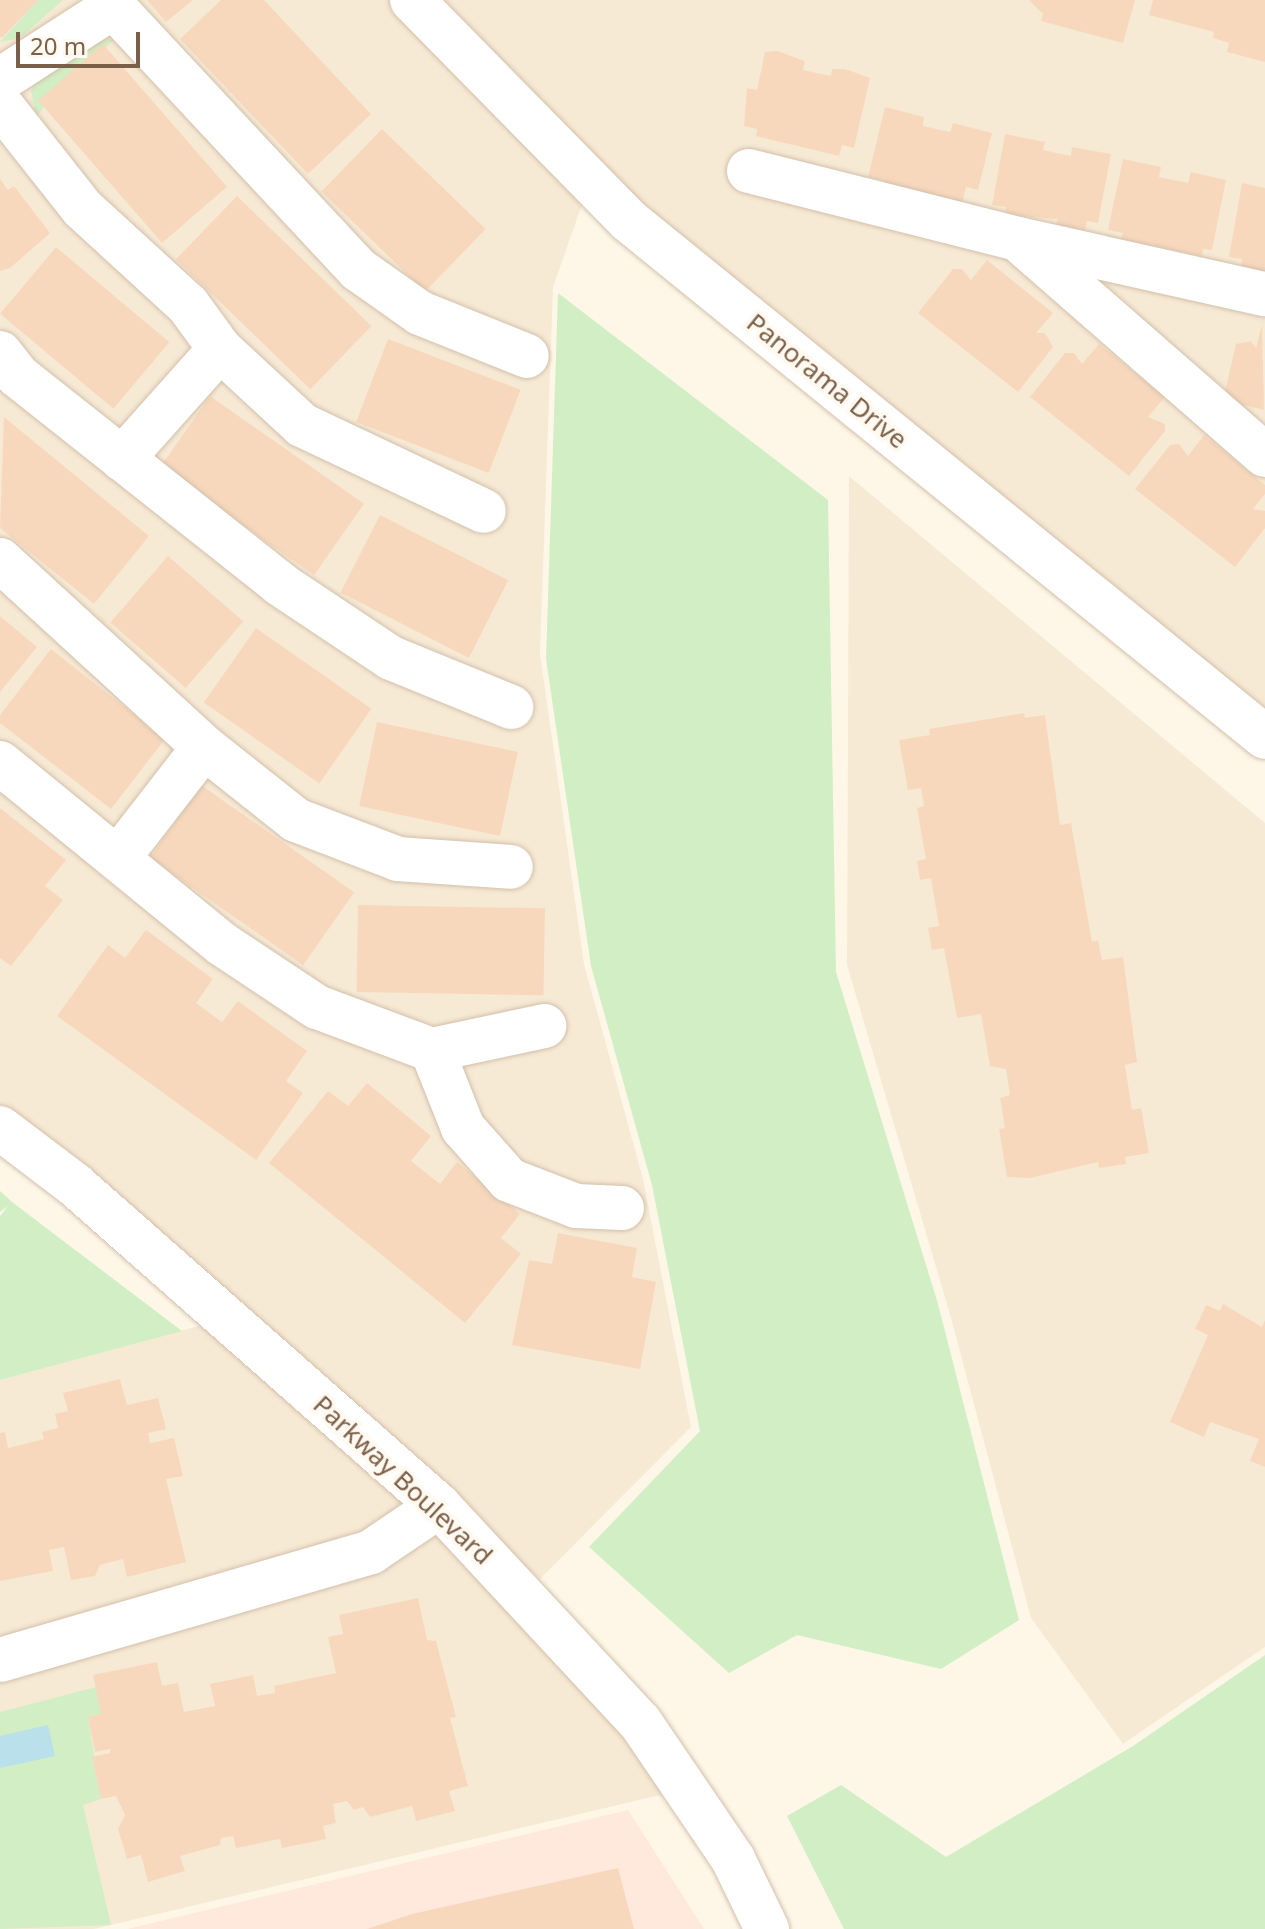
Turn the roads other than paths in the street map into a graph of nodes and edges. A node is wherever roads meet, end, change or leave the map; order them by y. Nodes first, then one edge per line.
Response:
1 (412, 0) edge
2 (110, 4) edge
3 (0, 80) edge
4 (0, 104) edge
5 (749, 171) dead end
6 (1018, 239) junction
7 (1265, 294) edge
8 (220, 349) junction
9 (0, 353) edge
10 (527, 356) dead end
11 (1265, 455) edge
12 (122, 459) junction
13 (484, 511) dead end
14 (0, 560) edge
15 (511, 707) dead end
16 (1265, 737) edge
17 (204, 747) junction
18 (0, 763) edge
19 (118, 858) junction
20 (511, 867) dead end
21 (544, 1026) dead end
22 (432, 1050) junction
23 (0, 1128) edge
24 (622, 1208) dead end
25 (439, 1506) junction
26 (0, 1660) edge
27 (767, 1929) edge

1 - 16 street, Panorama Drive
2 - 3 street
2 - 10 street
4 - 8 street
5 - 6 street
6 - 7 street
6 - 11 street
8 - 12 street
8 - 13 street
9 - 12 street
12 - 15 street
14 - 17 street
17 - 19 street
17 - 20 street
18 - 19 street
19 - 22 street
21 - 22 street
22 - 24 street
23 - 25 street, Parkway Boulevard
25 - 26 street
25 - 27 street, Parkway Boulevard

